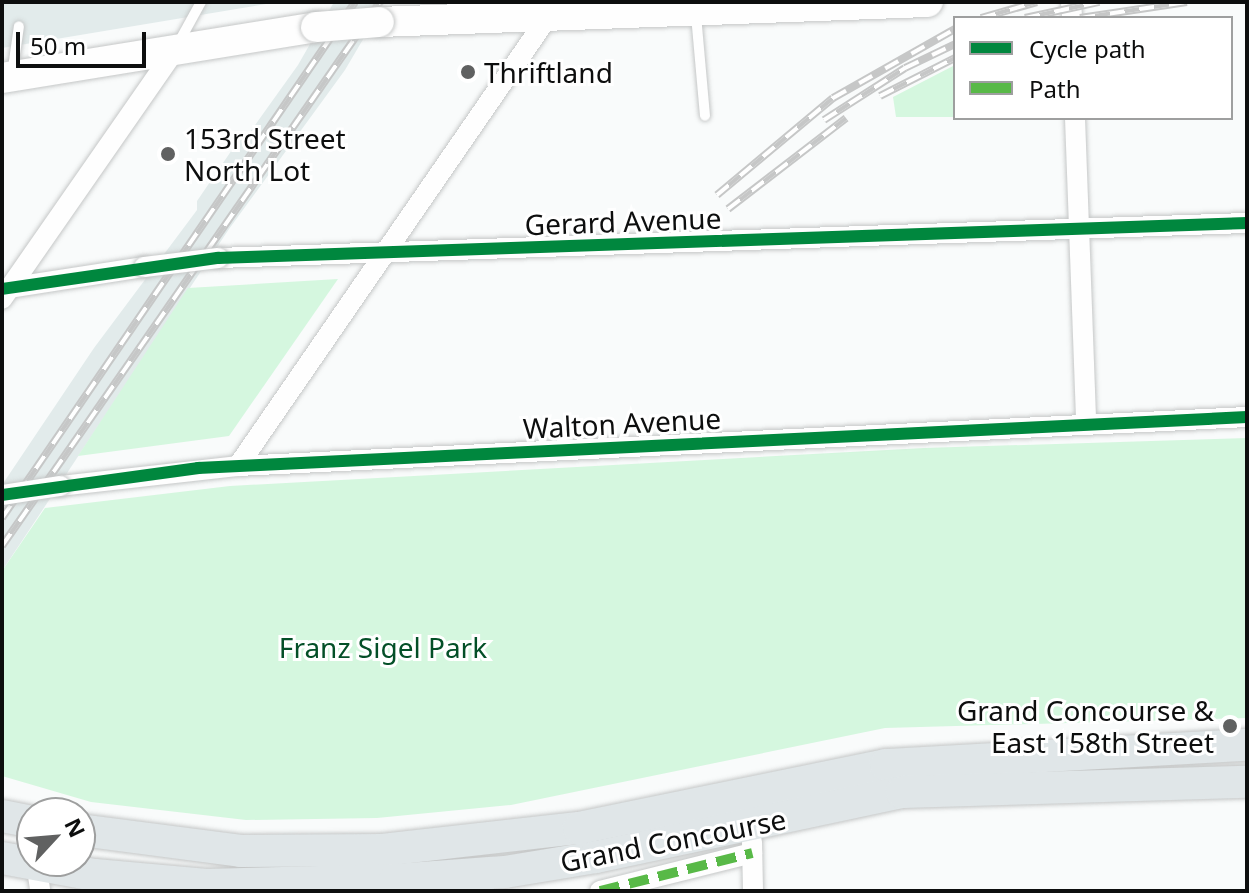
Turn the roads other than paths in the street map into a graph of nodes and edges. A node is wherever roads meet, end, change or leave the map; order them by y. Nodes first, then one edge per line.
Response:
1 (201, 2) edge
2 (928, 2) edge
3 (696, 6) edge
4 (554, 8) edge
5 (19, 26) dead end
6 (177, 47) junction
7 (7, 77) edge
8 (705, 116) dead end
9 (1075, 120) edge
10 (1247, 223) edge
11 (1079, 229) junction
12 (384, 253) junction
13 (5, 292) edge
14 (1247, 417) edge
15 (1086, 422) junction
16 (238, 466) junction
17 (2, 495) edge
18 (1247, 745) edge
19 (1247, 782) edge
20 (752, 794) junction
21 (96, 832) edge
22 (752, 840) junction
23 (78, 877) edge
24 (149, 886) edge
25 (600, 891) edge
26 (753, 891) edge

1 - 6 lane
2 - 3 main road
3 - 4 main road
3 - 8 lane
4 - 6 main road, bridge
4 - 12 street
5 - 7 lane
6 - 7 main road
6 - 13 street
9 - 11 street
10 - 11 street, Gerard Avenue
11 - 12 street, Gerard Avenue
11 - 15 street
12 - 13 street, Gerard Avenue, bridge
12 - 16 street
14 - 15 street, Walton Avenue
15 - 16 street, Walton Avenue
16 - 17 street, Walton Avenue, bridge
18 - 20 main road, Grand Concourse
19 - 22 main road, Grand Concourse
20 - 21 main road, Grand Concourse
20 - 22 street
22 - 24 main road, Grand Concourse
22 - 25 street, Grand Concourse
22 - 26 street
23 - 24 main road, Grand Concourse

